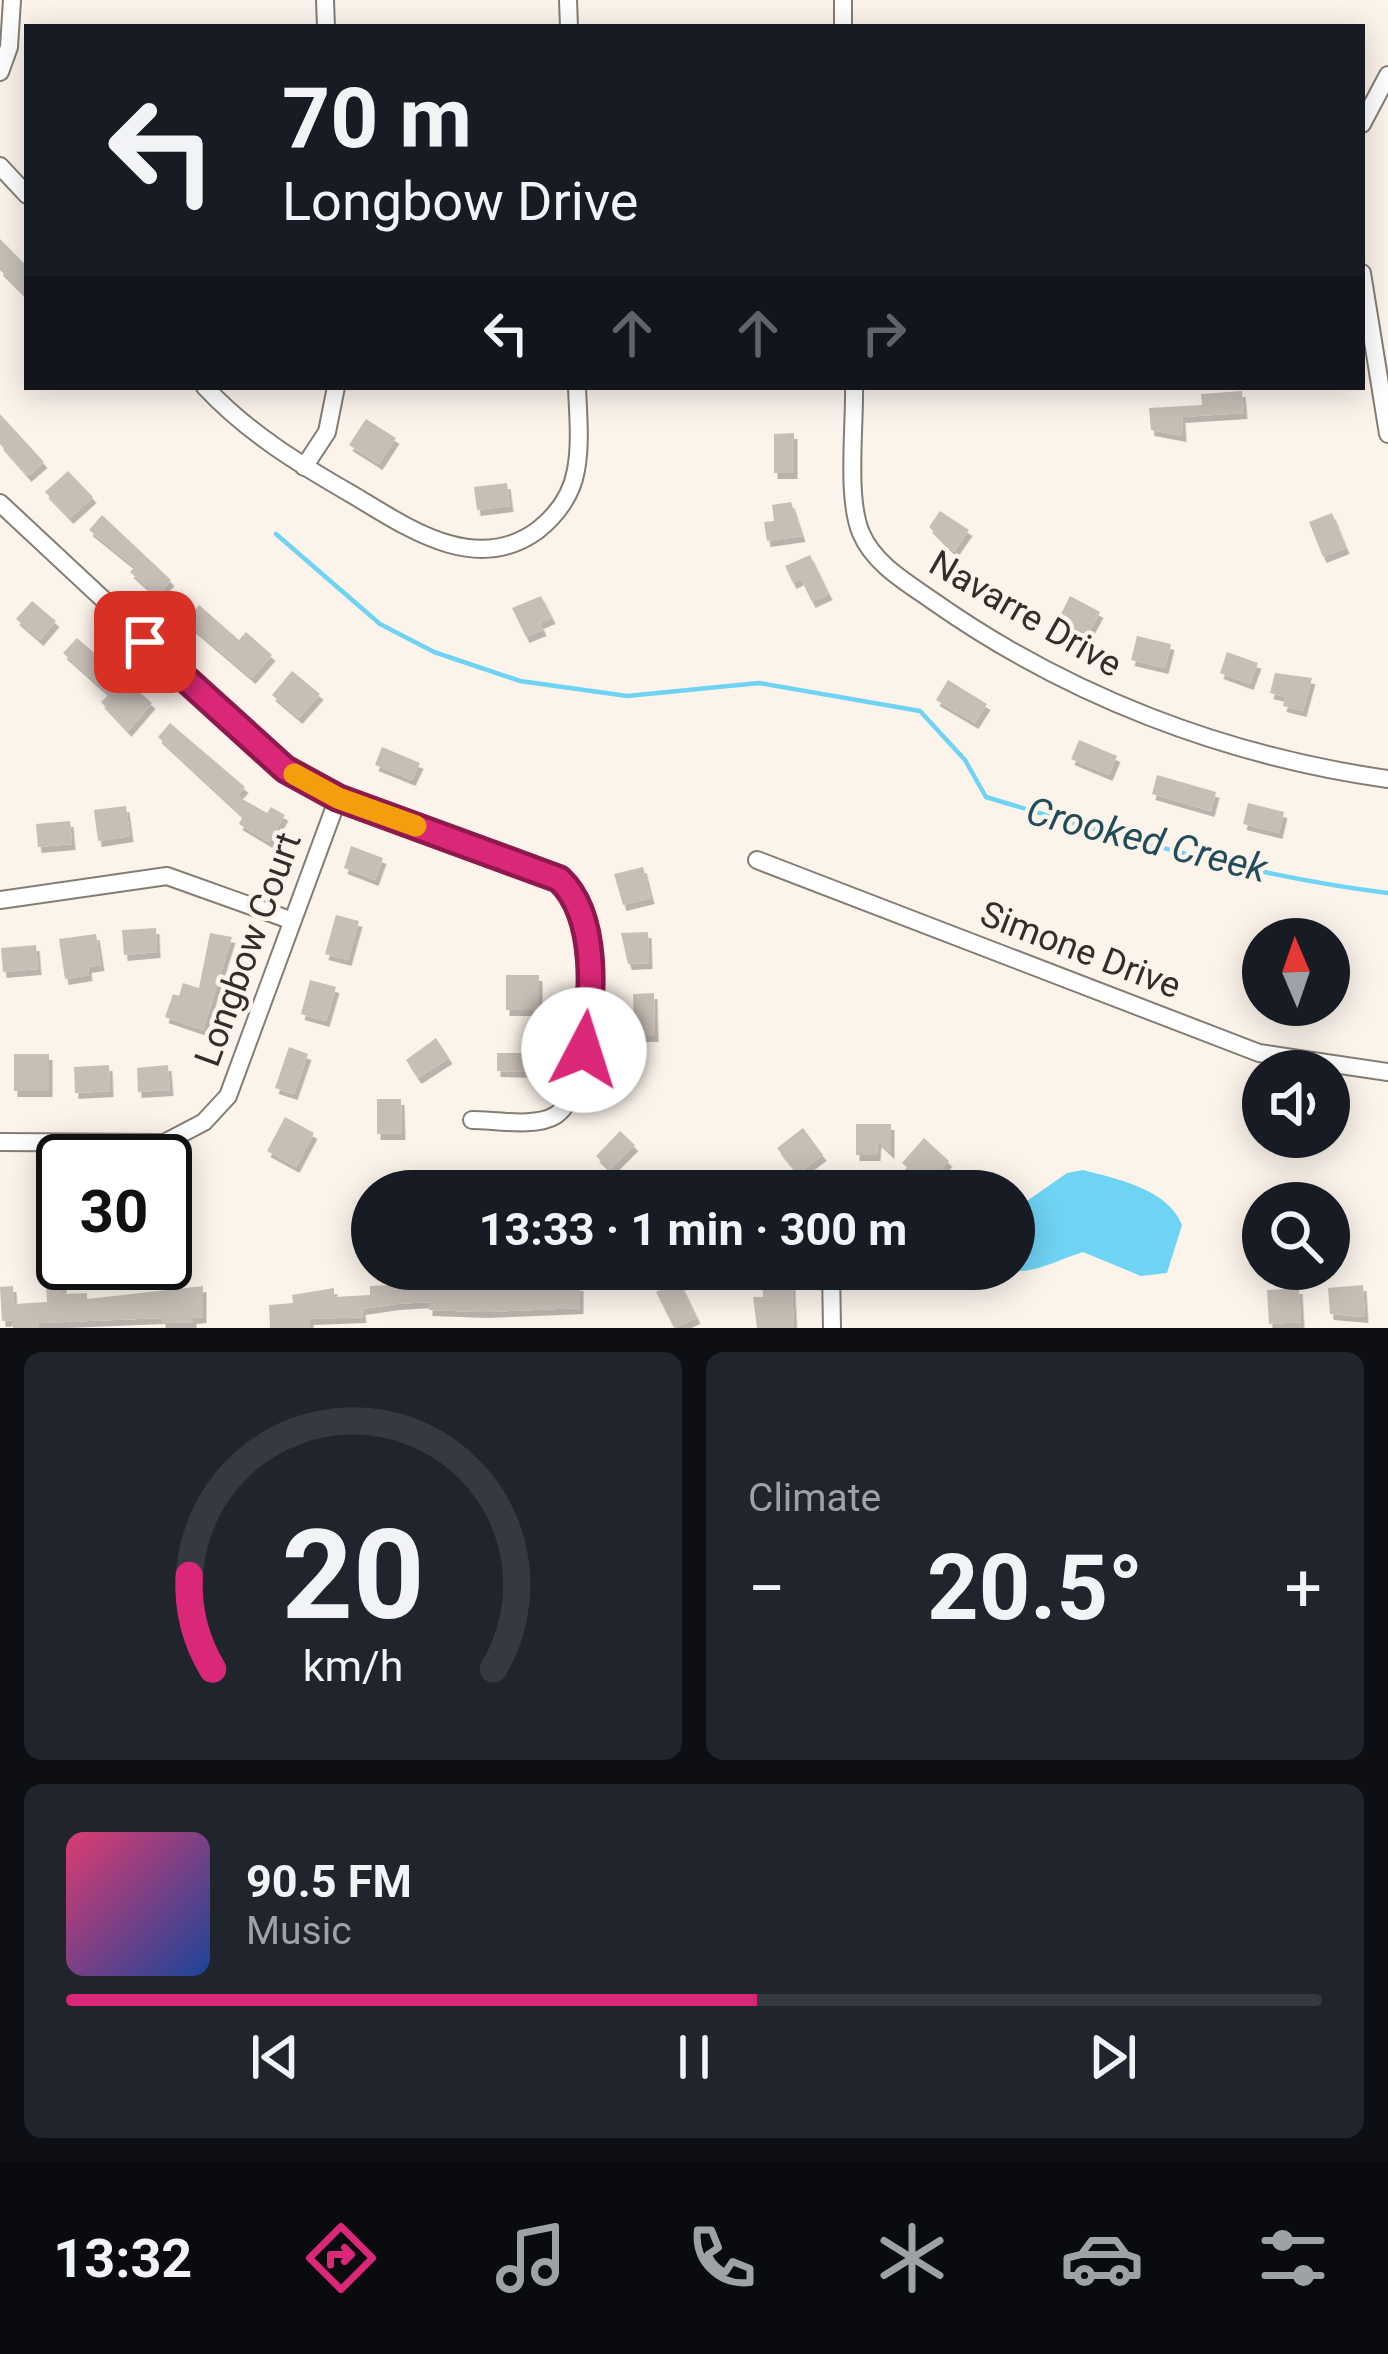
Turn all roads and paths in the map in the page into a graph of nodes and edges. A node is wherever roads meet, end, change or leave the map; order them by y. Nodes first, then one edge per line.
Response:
1 (12, 0) edge
2 (0, 72) edge
3 (1388, 75) edge
4 (1365, 118) edge
5 (0, 166) edge
6 (24, 192) edge
7 (1366, 321) edge
8 (208, 390) edge
9 (335, 390) edge
10 (577, 390) edge
11 (854, 390) edge
12 (1388, 434) edge
13 (304, 467) junction
14 (0, 503) edge
15 (1388, 779) edge
16 (338, 798) junction
17 (757, 860) dead end
18 (0, 900) edge
19 (290, 920) junction
20 (1388, 1072) edge
21 (472, 1120) dead end
22 (0, 1142) edge
23 (831, 1290) edge
24 (832, 1328) edge

1 - 2 street
3 - 4 street
5 - 6 street
7 - 12 street
8 - 13 street
9 - 13 street
10 - 13 street
11 - 15 street, Navarre Drive
14 - 16 street
16 - 19 street, Longbow Court
16 - 21 street
17 - 20 street, Simone Drive
18 - 19 street
19 - 22 street, Longbow Court
23 - 24 street

